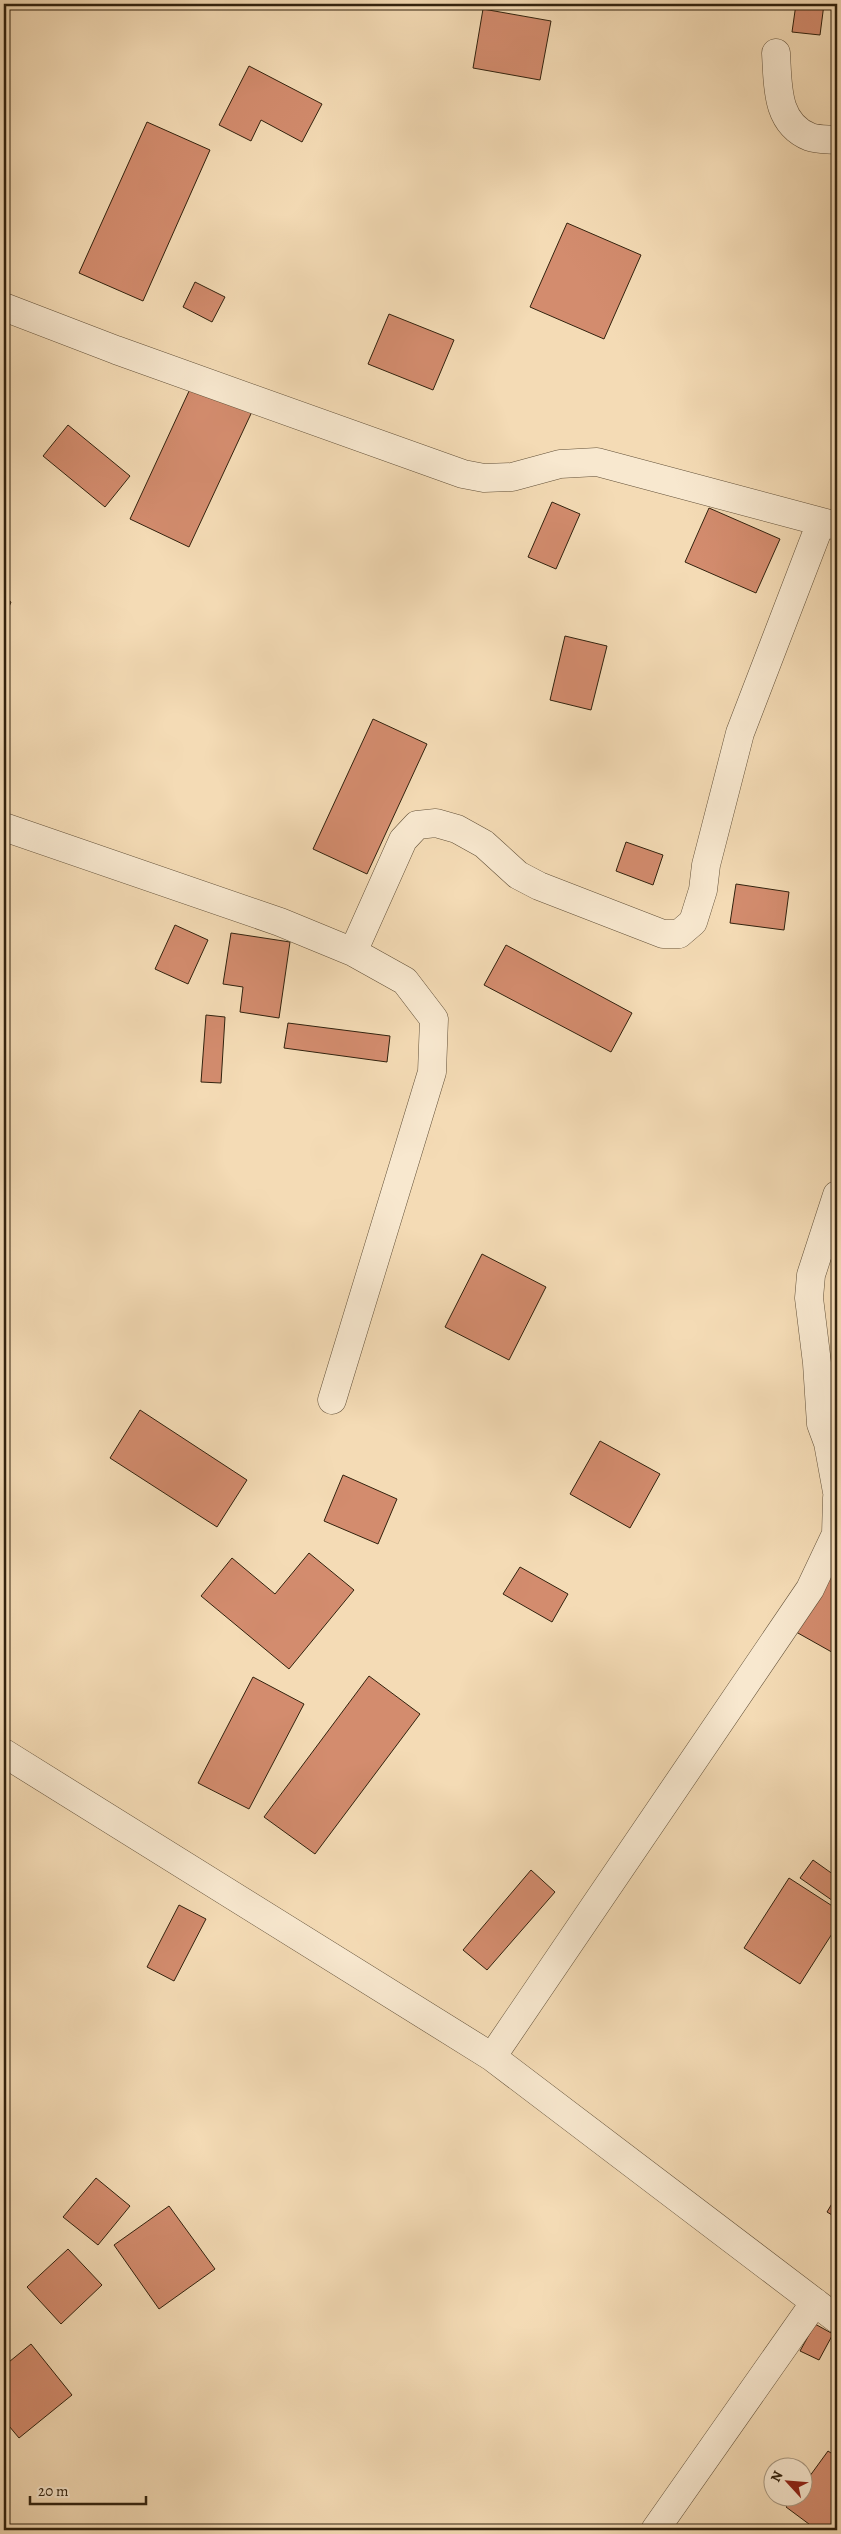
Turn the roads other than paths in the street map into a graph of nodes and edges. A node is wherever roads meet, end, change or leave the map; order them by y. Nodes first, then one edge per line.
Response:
1 (776, 53) dead end
2 (837, 140) edge
3 (4, 307) edge
4 (829, 524) edge
5 (4, 827) edge
6 (353, 952) junction
7 (837, 1195) edge
8 (332, 1400) dead end
9 (837, 1492) edge
10 (837, 1498) edge
11 (4, 1753) edge
12 (492, 2057) junction
13 (815, 2302) junction
14 (837, 2319) edge
15 (655, 2530) edge

1 - 2 street
3 - 4 street
4 - 6 street
5 - 6 street
6 - 8 street
7 - 9 street
10 - 12 street
11 - 12 street
12 - 13 street
13 - 14 street
13 - 15 street

